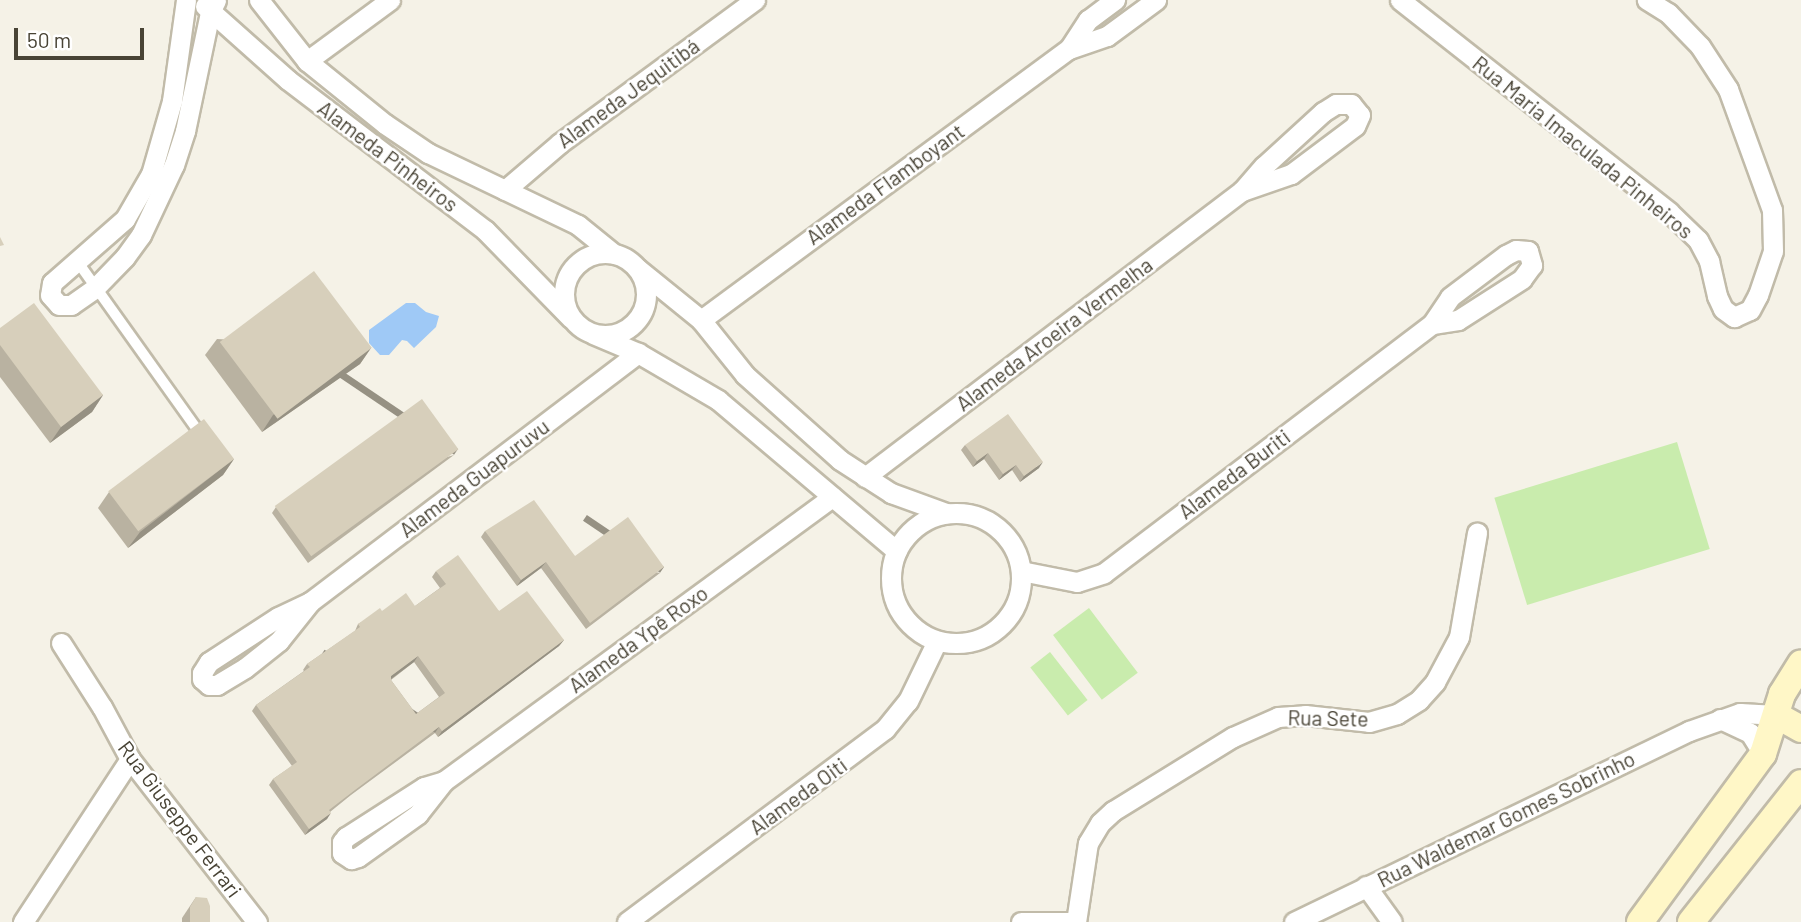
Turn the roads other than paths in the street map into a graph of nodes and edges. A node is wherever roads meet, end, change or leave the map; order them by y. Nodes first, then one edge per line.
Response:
1 (186, 0) edge
2 (259, 0) edge
3 (390, 0) edge
4 (755, 0) edge
5 (1115, 0) edge
6 (1156, 0) edge
7 (1399, 0) edge
8 (1647, 0) edge
9 (209, 4) edge
10 (1069, 49) junction
11 (307, 61) junction
12 (505, 190) junction
13 (1242, 191) junction
14 (109, 236) junction
15 (614, 254) junction
16 (125, 257) junction
17 (77, 261) junction
18 (637, 268) junction
19 (95, 288) junction
20 (571, 318) junction
21 (701, 320) junction
22 (1432, 324) junction
23 (593, 334) junction
24 (638, 353) junction
25 (213, 450) edge
26 (865, 477) junction
27 (832, 497) junction
28 (946, 513) junction
29 (1477, 533) dead end
30 (897, 551) junction
31 (1021, 570) junction
32 (310, 603) junction
33 (937, 641) junction
34 (61, 643) dead end
35 (1801, 664) edge
36 (1776, 715) junction
37 (1720, 719) junction
38 (1801, 729) edge
39 (1763, 754) junction
40 (130, 759) junction
41 (444, 781) junction
42 (1801, 783) edge
43 (1366, 886) junction
44 (241, 901) junction
45 (1703, 917) edge
46 (23, 922) edge
47 (239, 922) edge
48 (257, 922) edge
49 (626, 922) edge
50 (1021, 922) edge
51 (1076, 922) edge
52 (1294, 922) edge
53 (1392, 922) edge
54 (1640, 922) edge

1 - 14 street
2 - 11 street, Alameda Pinheiros
3 - 11 street
4 - 12 street, Alameda Jequitibá
5 - 10 street, Alameda Flamboyant
6 - 10 street, Alameda Flamboyant
7 - 8 street, Rua Maria Imaculada Pinheiros
9 - 16 street
9 - 20 street, Alameda Pinheiros
10 - 21 street, Alameda Flamboyant
11 - 12 street, Alameda Pinheiros
12 - 15 street, Alameda Pinheiros
13 - 13 street, Alameda Aroeira Vermelha
13 - 26 street, Alameda Aroeira Vermelha
14 - 16 street
14 - 17 street
15 - 18 street
15 - 20 street
16 - 19 street
17 - 19 lane
17 - 19 street
18 - 21 street
18 - 23 street
19 - 25 lane
20 - 23 street
21 - 26 street
22 - 22 street, Alameda Buriti
22 - 31 street, Alameda Buriti
23 - 24 street
24 - 27 street
24 - 32 street, Alameda Guapuruvu
26 - 28 street
27 - 30 street
27 - 41 street, Alameda Ypê Roxo
28 - 30 street
28 - 31 street
29 - 51 street, Rua Sete
30 - 33 street
31 - 33 street
32 - 32 street, Alameda Guapuruvu
33 - 49 street, Alameda Oiti
34 - 40 street, Rua Giuseppe Ferrari
35 - 36 main road
36 - 37 street, Rua Waldemar Gomes Sobrinho
36 - 38 main road, Rua Waldemar Gomes Sobrinho
36 - 39 main road
37 - 39 street
37 - 43 street, Rua Waldemar Gomes Sobrinho
39 - 54 main road
40 - 44 street, Rua Giuseppe Ferrari
40 - 46 street
41 - 41 street, Alameda Ypê Roxo
42 - 45 main road
43 - 52 street, Rua Waldemar Gomes Sobrinho
43 - 53 street
44 - 47 street
44 - 48 street, Rua Giuseppe Ferrari
50 - 51 street

